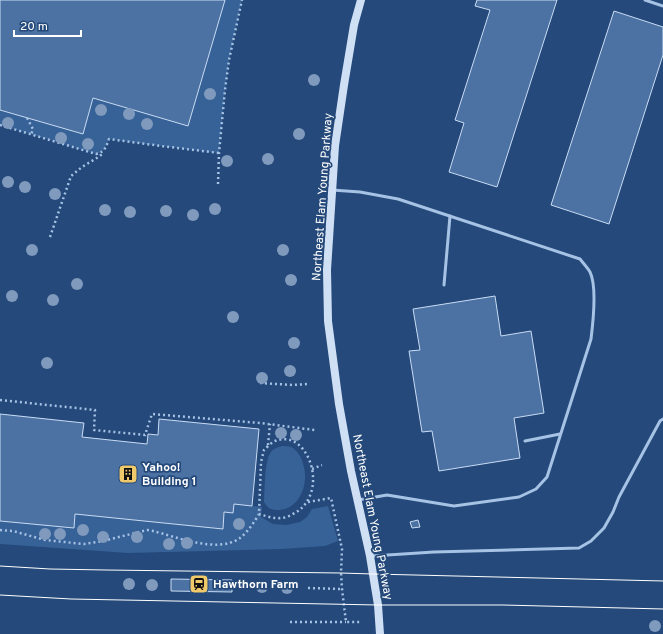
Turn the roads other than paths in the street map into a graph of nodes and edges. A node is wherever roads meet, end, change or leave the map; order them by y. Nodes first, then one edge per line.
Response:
1 (360, 0) edge
2 (645, 0) edge
3 (663, 6) edge
4 (332, 190) junction
5 (450, 216) junction
6 (444, 285) dead end
7 (663, 419) edge
8 (560, 434) junction
9 (525, 441) dead end
10 (358, 500) junction
11 (370, 556) junction
12 (380, 634) edge

1 - 4 street, Northeast Elam Young Parkway
2 - 3 lane
4 - 5 lane
4 - 10 street, Northeast Elam Young Parkway
5 - 6 lane
5 - 8 lane
7 - 11 lane
8 - 9 lane
8 - 10 lane
10 - 11 street, Northeast Elam Young Parkway
11 - 12 street, Northeast Elam Young Parkway

